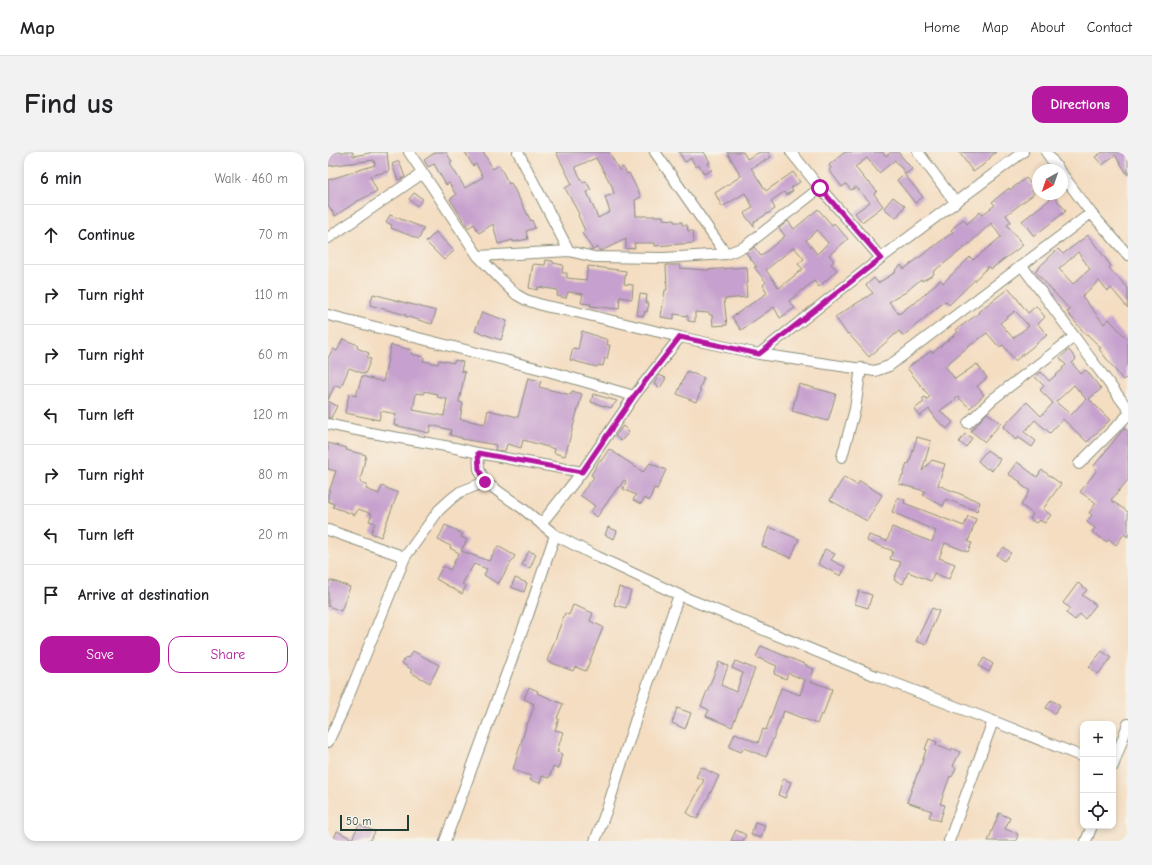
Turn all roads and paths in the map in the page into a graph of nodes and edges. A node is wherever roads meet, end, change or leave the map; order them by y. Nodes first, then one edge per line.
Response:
1 (409, 152) edge
2 (518, 152) edge
3 (655, 152) edge
4 (791, 152) edge
5 (918, 152) edge
6 (1023, 152) edge
7 (1046, 152) edge
8 (1055, 164) edge
9 (423, 173) junction
10 (1068, 182) edge
11 (820, 188) junction
12 (955, 202) junction
13 (1091, 213) junction
14 (328, 238) edge
15 (569, 251) junction
16 (726, 254) junction
17 (1128, 255) edge
18 (478, 256) junction
19 (881, 258) junction
20 (1022, 266) junction
21 (328, 315) edge
22 (680, 337) junction
23 (1074, 337) junction
24 (759, 354) junction
25 (861, 368) junction
26 (634, 396) junction
27 (1128, 409) edge
28 (1128, 415) edge
29 (968, 423) dead end
30 (328, 424) edge
31 (478, 453) junction
32 (842, 457) dead end
33 (1079, 464) dead end
34 (582, 472) junction
35 (485, 482) junction
36 (541, 524) junction
37 (328, 530) edge
38 (555, 535) junction
39 (405, 557) junction
40 (679, 596) junction
41 (993, 721) junction
42 (1128, 724) edge
43 (328, 742) edge
44 (1080, 756) edge
45 (1116, 758) edge
46 (1091, 829) edge
47 (445, 841) edge
48 (594, 841) edge
49 (949, 841) edge
50 (1086, 841) edge

1 - 9 street
2 - 15 street
3 - 16 street
4 - 11 street
5 - 12 street
6 - 12 street
7 - 8 street
9 - 14 street
9 - 18 street
10 - 13 street
11 - 16 street
11 - 19 street
12 - 19 street
13 - 17 street
13 - 20 street
15 - 16 street
15 - 18 street
18 - 22 street
19 - 24 street
20 - 23 street
20 - 25 street
21 - 26 street
22 - 24 street
22 - 26 street
23 - 27 street
23 - 29 street
24 - 25 street
25 - 32 street
26 - 34 street
28 - 33 street
30 - 31 street
31 - 34 street
31 - 35 street
34 - 36 street
35 - 36 street
35 - 39 street
36 - 38 street
37 - 39 street
38 - 40 street
38 - 47 street
39 - 43 street
40 - 41 street
40 - 48 street
41 - 44 street
41 - 49 street
42 - 45 street
46 - 50 street

